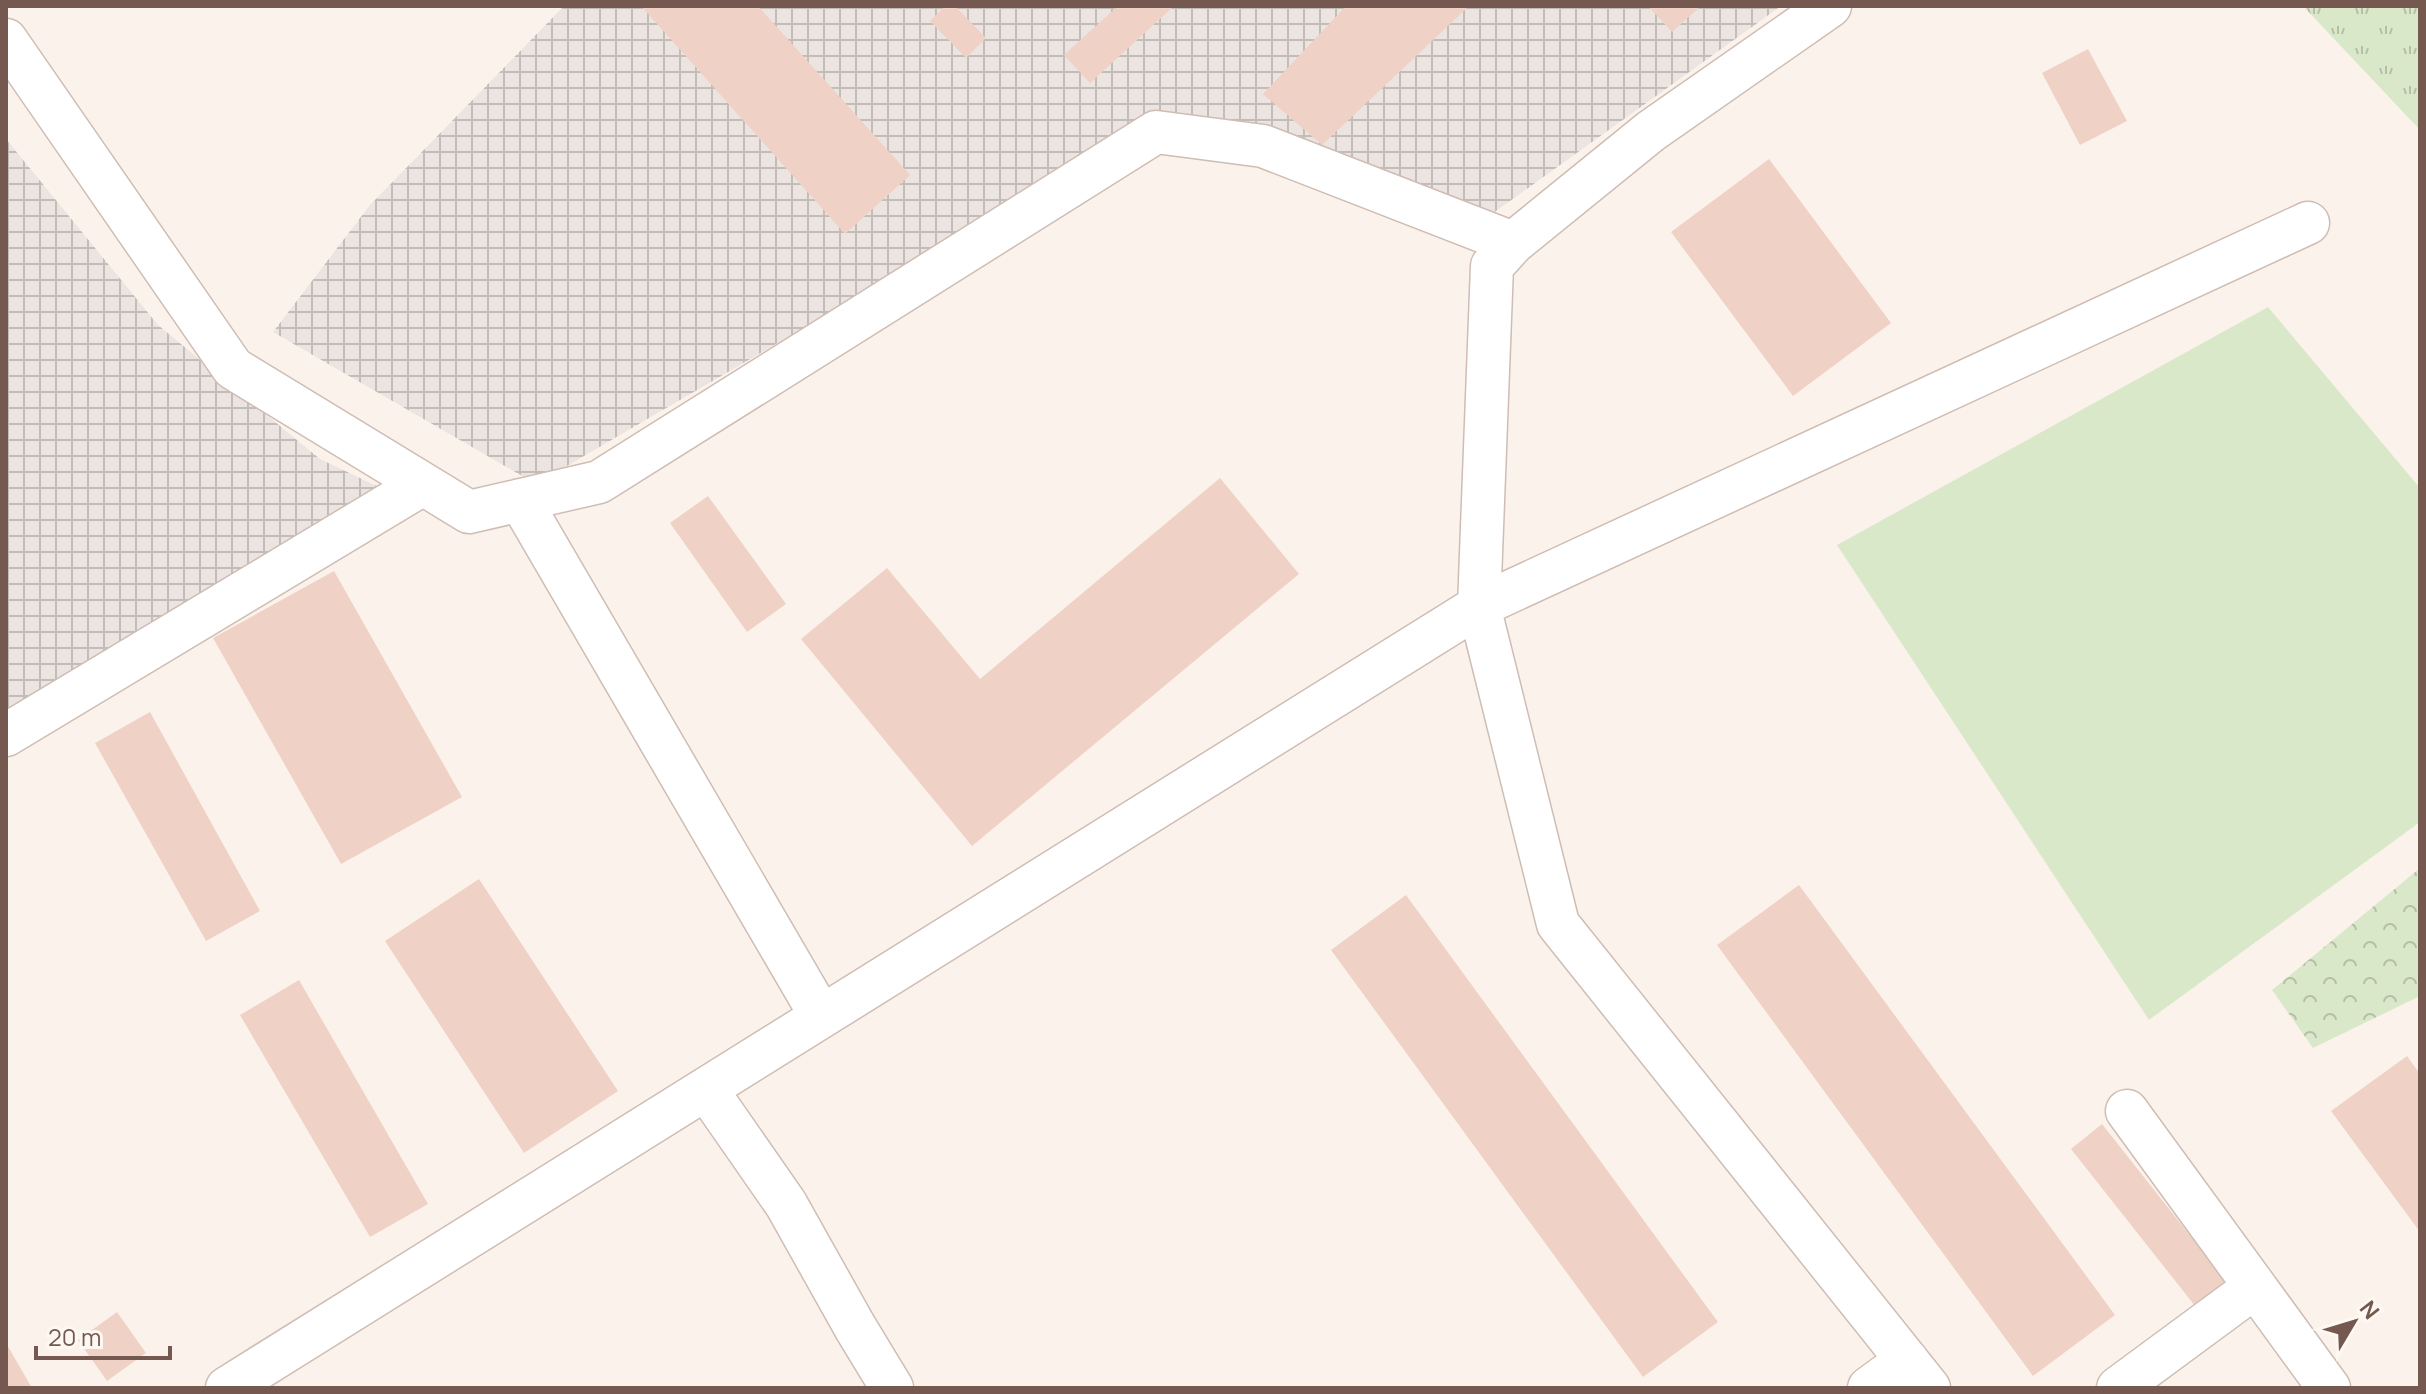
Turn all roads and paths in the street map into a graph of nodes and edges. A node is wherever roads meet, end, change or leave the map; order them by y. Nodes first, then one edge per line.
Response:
1 (1830, 6) edge
2 (6, 40) edge
3 (2308, 223) dead end
4 (1513, 243) junction
5 (423, 484) junction
6 (520, 500) junction
7 (1479, 606) junction
8 (6, 735) edge
9 (821, 1016) junction
10 (706, 1089) junction
11 (2127, 1111) dead end
12 (2255, 1287) junction
13 (1918, 1374) edge
14 (227, 1388) edge
15 (892, 1388) edge
16 (1869, 1388) edge
17 (2118, 1388) edge
18 (2329, 1388) edge

1 - 4 street
2 - 5 street
3 - 7 street
4 - 6 street
4 - 7 street
5 - 6 street
5 - 8 street
6 - 9 street
7 - 9 street
7 - 13 street
9 - 10 street
10 - 14 street
10 - 15 street
11 - 12 street
12 - 17 street
12 - 18 street
13 - 16 street

